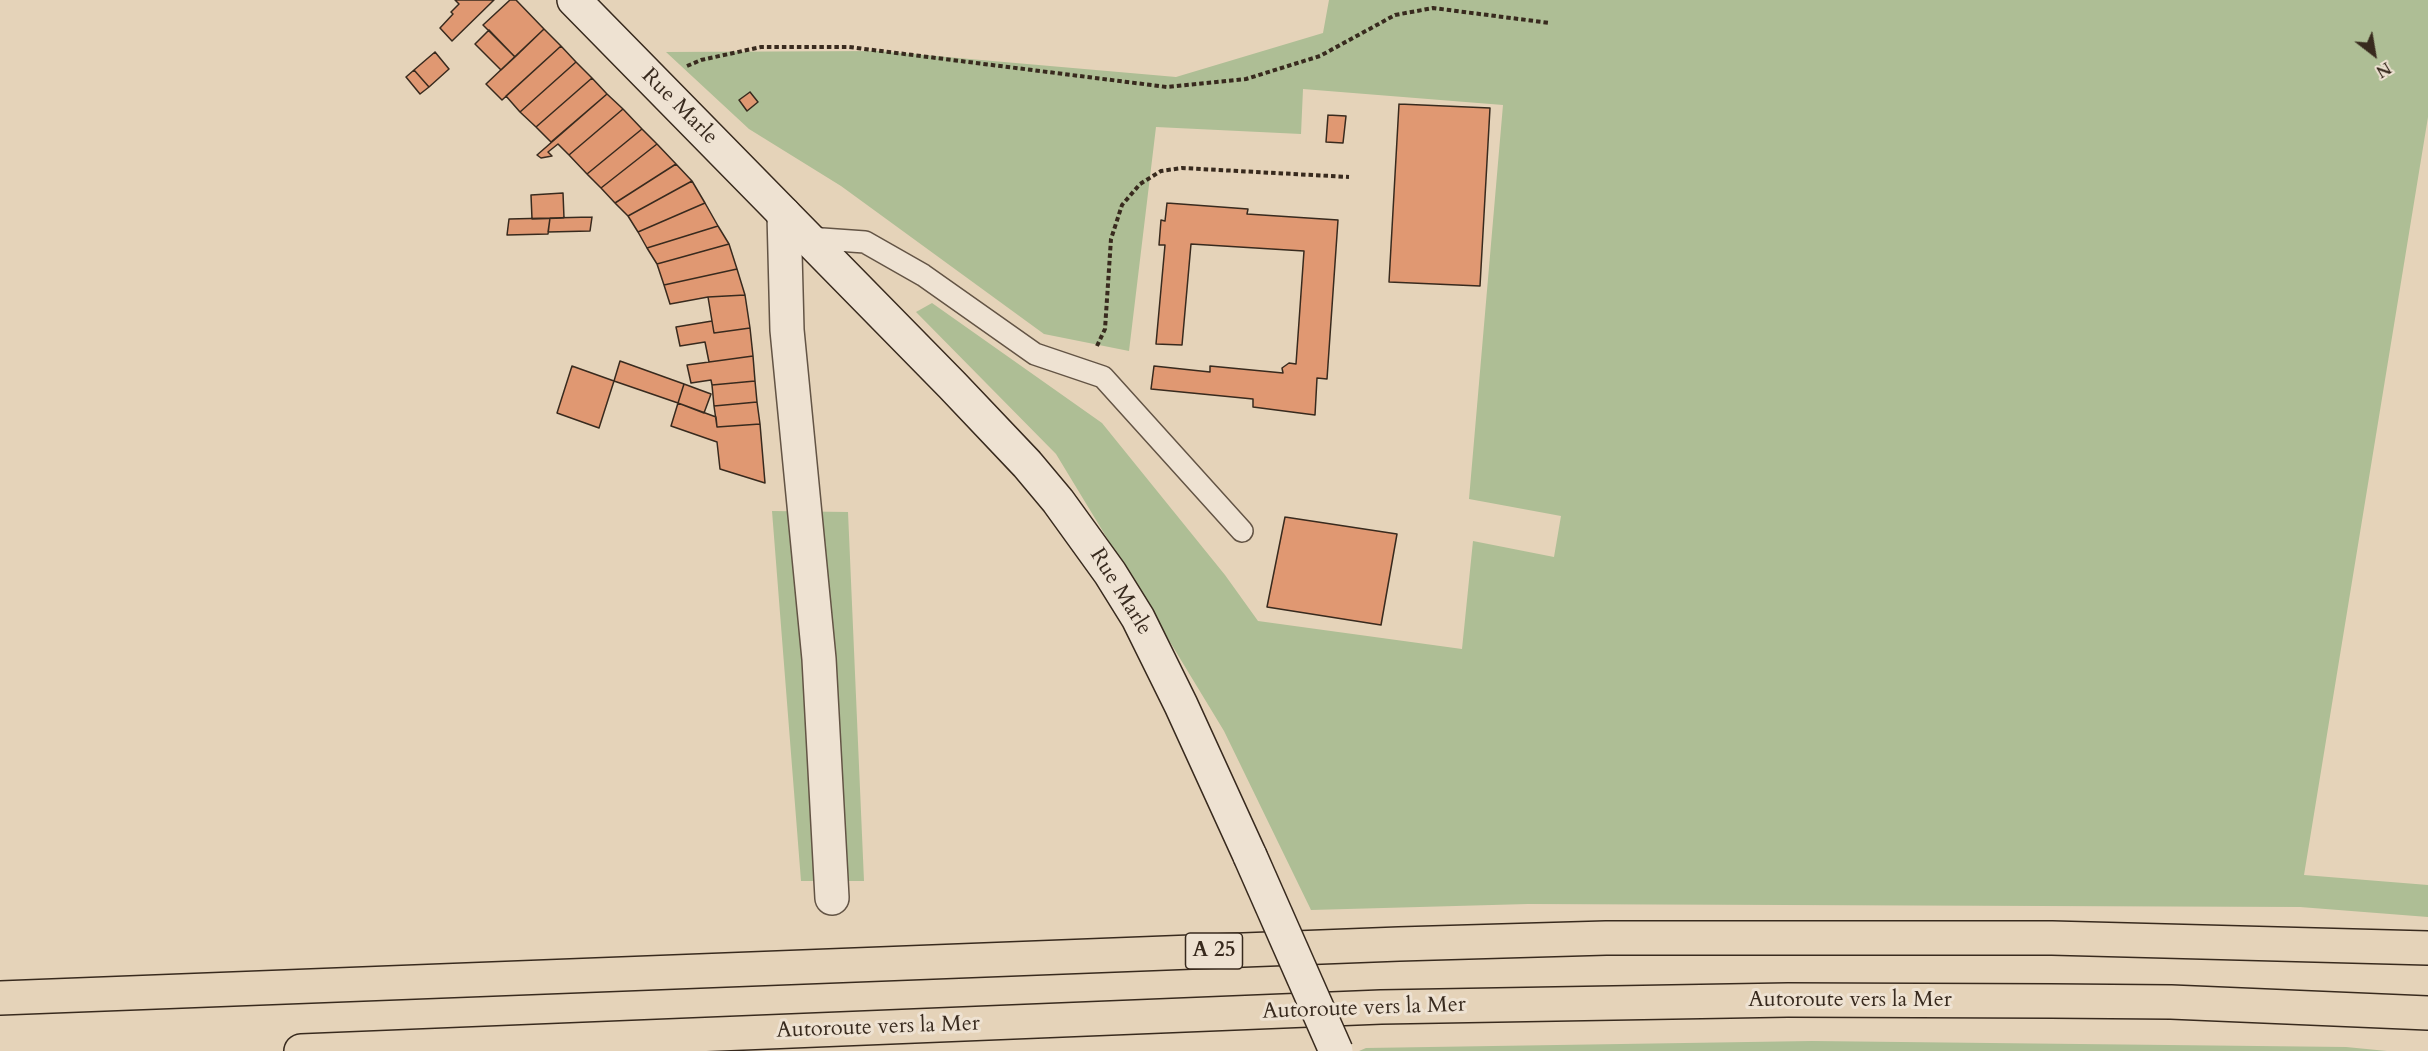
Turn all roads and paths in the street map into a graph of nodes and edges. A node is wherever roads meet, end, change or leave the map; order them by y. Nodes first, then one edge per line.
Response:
1 (574, 0) edge
2 (1550, 23) dead end
3 (653, 81) junction
4 (1349, 177) dead end
5 (784, 214) junction
6 (808, 238) junction
7 (1082, 370) junction
8 (1242, 531) dead end
9 (832, 898) dead end
10 (2428, 948) edge
11 (0, 998) edge
12 (2428, 1013) edge
13 (301, 1051) edge
14 (1336, 1051) edge

1 - 3 main road, Rue Marle
2 - 3 path
3 - 5 main road, Rue Marle
4 - 7 path
5 - 6 main road, Rue Marle
5 - 9 main road
6 - 7 lane
6 - 14 main road, Rue Marle, bridge
7 - 8 lane
10 - 11 highway, A 25
12 - 13 highway, Autoroute vers la Mer

